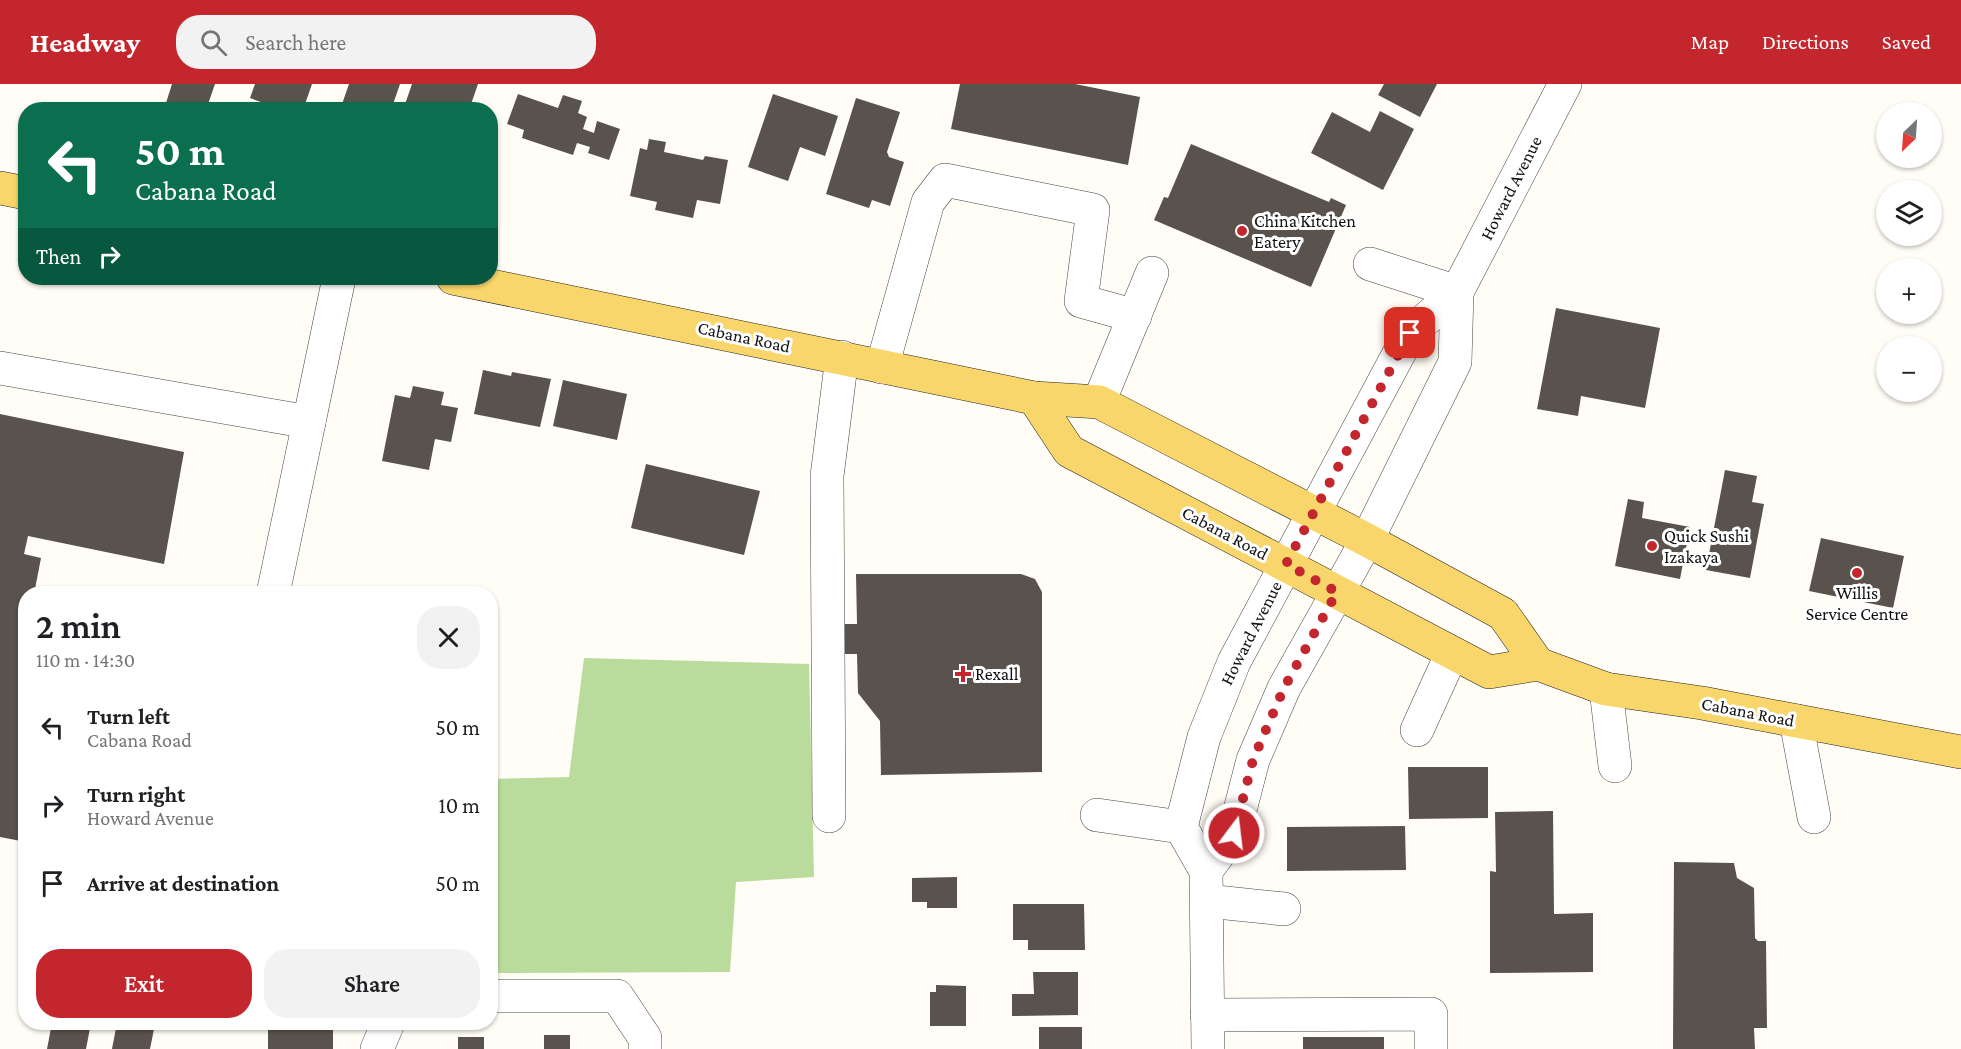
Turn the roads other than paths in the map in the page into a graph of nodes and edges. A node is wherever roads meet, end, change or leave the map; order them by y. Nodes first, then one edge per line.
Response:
1 (1564, 84) edge
2 (0, 188) edge
3 (18, 191) edge
4 (1370, 264) dead end
5 (1152, 273) dead end
6 (338, 285) edge
7 (487, 285) edge
8 (1457, 292) junction
9 (1134, 316) junction
10 (842, 357) junction
11 (882, 367) junction
12 (0, 368) edge
13 (1034, 398) junction
14 (1099, 402) junction
15 (309, 422) junction
16 (1314, 512) junction
17 (1367, 540) junction
18 (1286, 564) junction
19 (275, 586) edge
20 (1337, 592) junction
21 (1452, 653) junction
22 (1538, 664) junction
23 (1606, 689) junction
24 (1796, 721) junction
25 (1417, 730) dead end
26 (1961, 752) edge
27 (1615, 766) dead end
28 (1097, 815) dead end
29 (829, 816) dead end
30 (1815, 817) dead end
31 (1181, 827) junction
32 (1207, 886) junction
33 (1284, 909) dead end
34 (498, 996) edge
35 (1207, 1015) junction
36 (385, 1030) edge
37 (378, 1049) edge
38 (645, 1049) edge
39 (1208, 1049) edge
40 (1431, 1049) edge

1 - 8 street, Howard Avenue
2 - 3 main road
4 - 8 street
5 - 9 street
6 - 15 street
7 - 10 main road, Cabana Road
8 - 16 street, Howard Avenue
8 - 17 street, Howard Avenue
9 - 11 street
9 - 14 street
10 - 11 main road, Cabana Road
10 - 29 street
11 - 13 main road, Cabana Road
12 - 15 street
13 - 14 main road, Cabana Road
13 - 18 main road, Cabana Road
14 - 16 main road, Cabana Road
15 - 19 street
16 - 17 main road, Cabana Road
16 - 18 street, Howard Avenue
17 - 20 street, Howard Avenue
17 - 22 main road, Cabana Road
18 - 20 main road, Cabana Road
18 - 31 street, Howard Avenue
20 - 21 main road, Cabana Road
20 - 32 street, Howard Avenue
21 - 22 main road, Cabana Road
21 - 25 street
22 - 23 main road, Cabana Road
23 - 24 main road, Cabana Road
23 - 27 street
24 - 26 main road, Cabana Road
24 - 30 street
28 - 31 street
31 - 32 street
32 - 33 street
32 - 35 street
34 - 38 street
35 - 39 street
35 - 40 street
36 - 37 street

